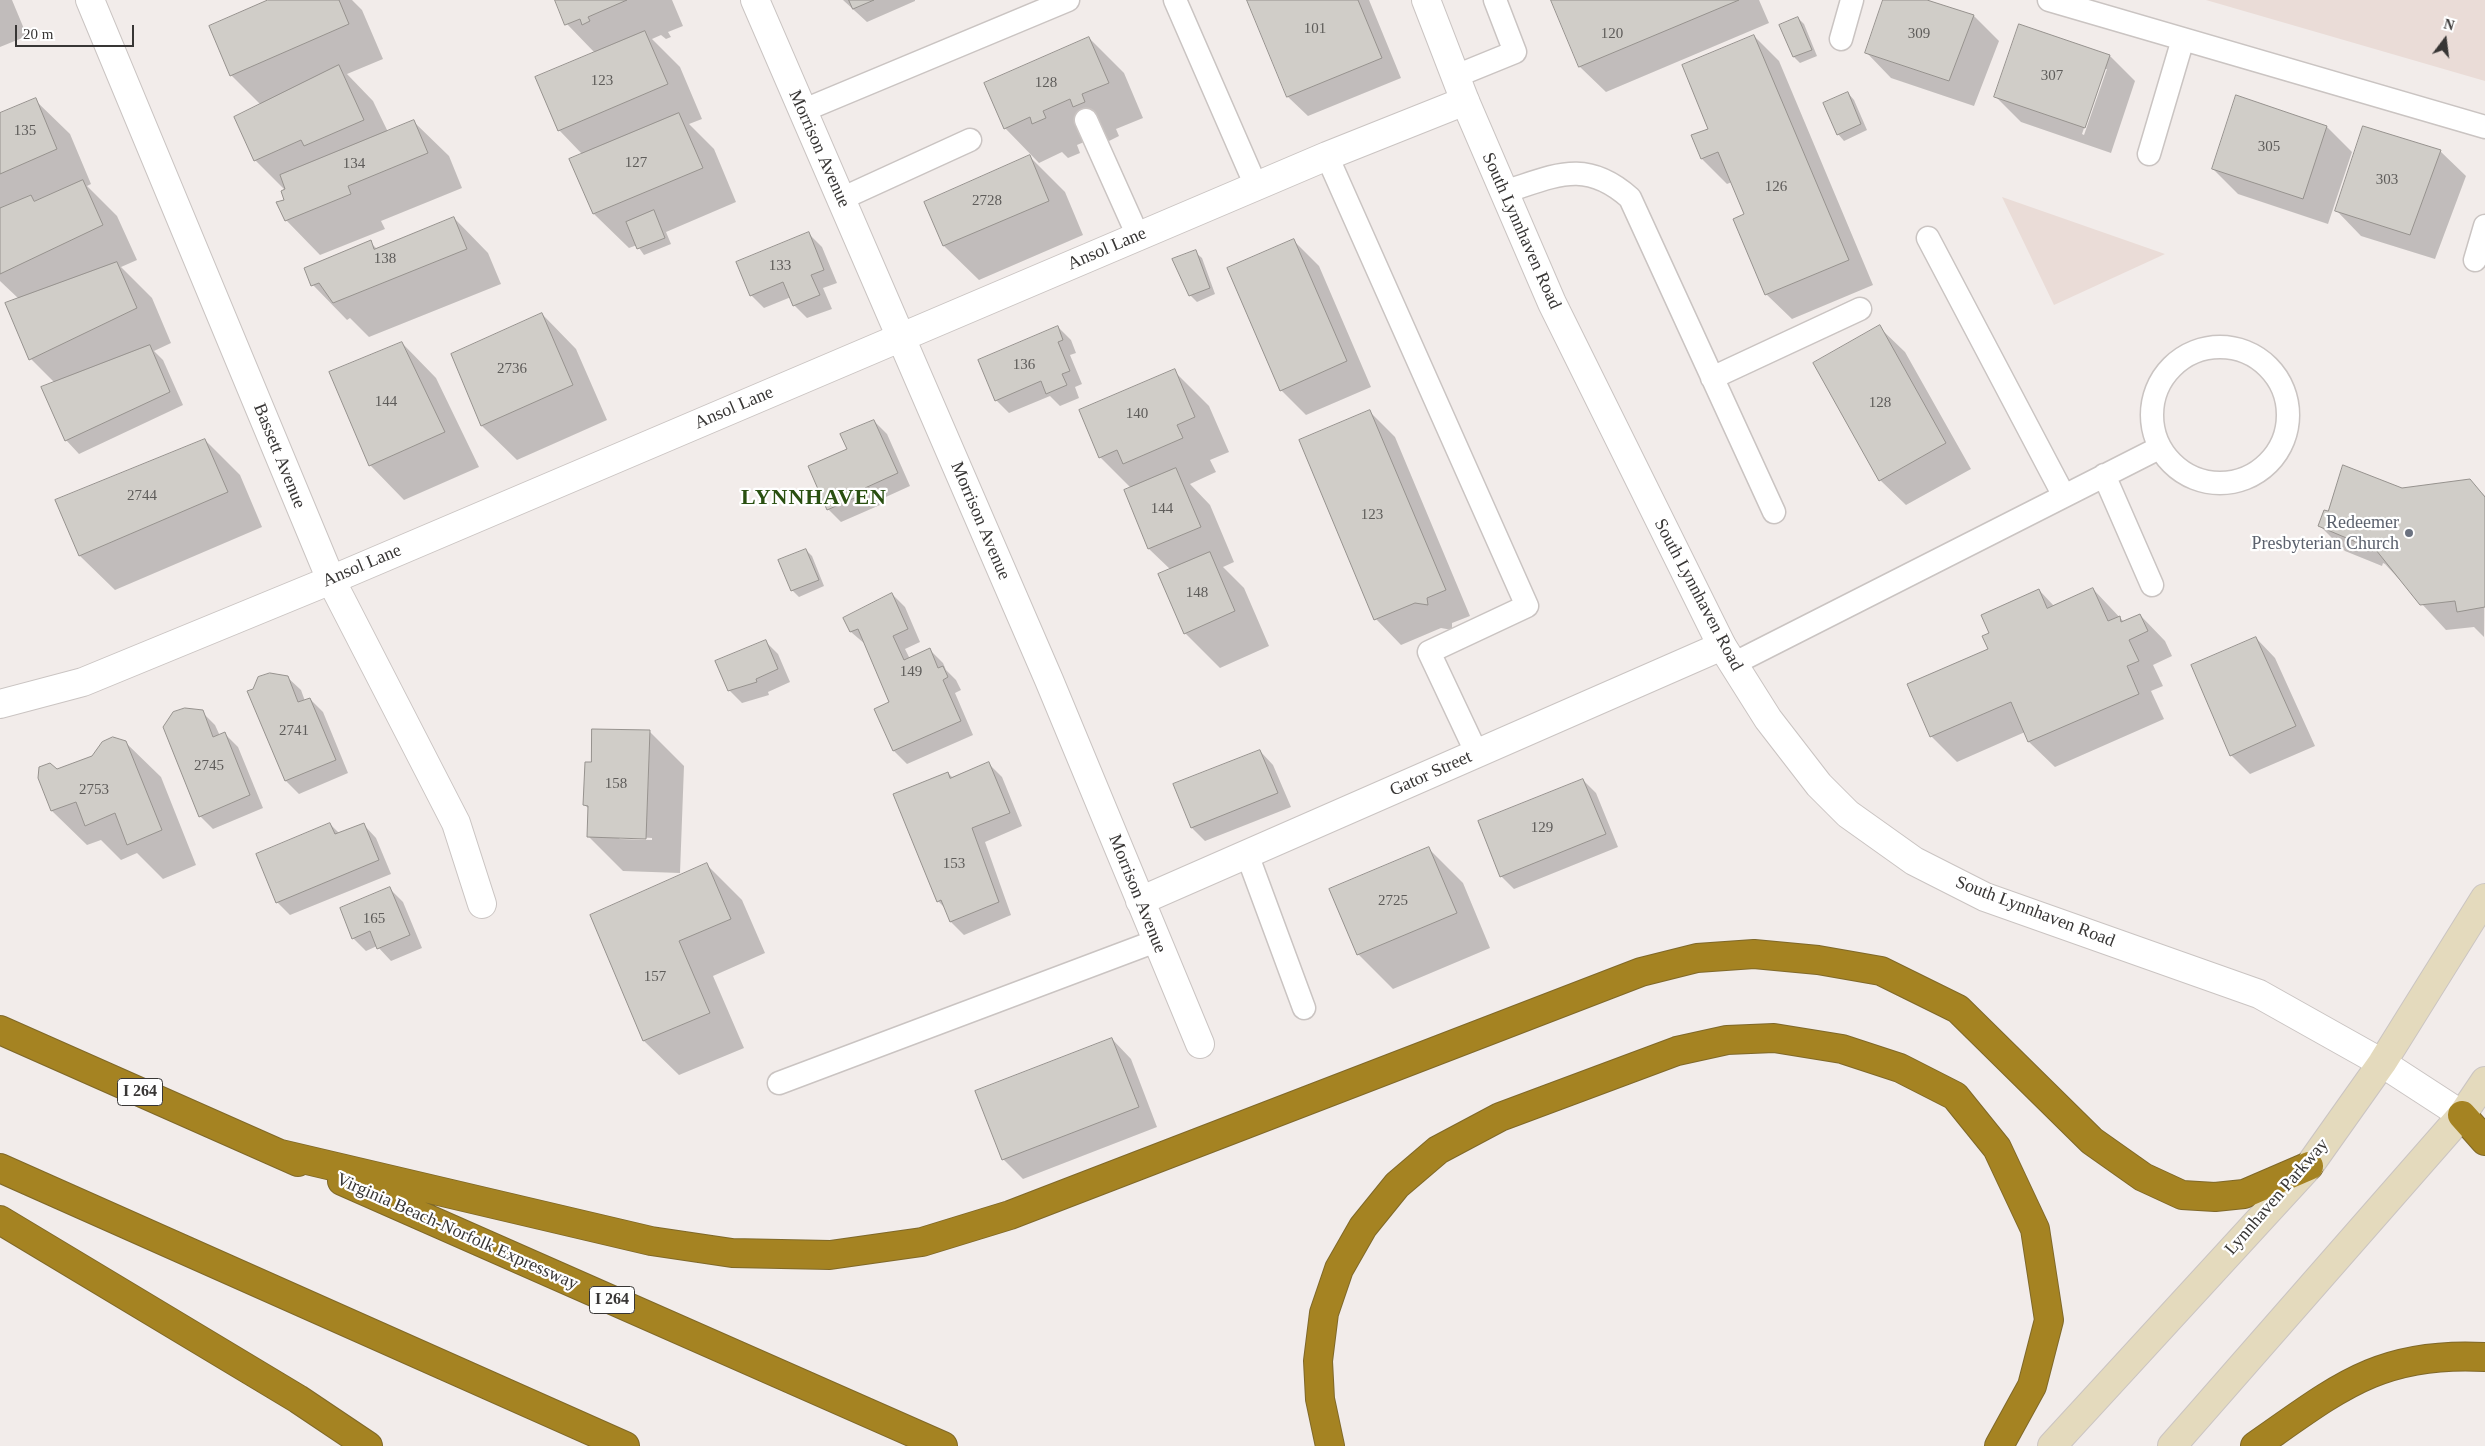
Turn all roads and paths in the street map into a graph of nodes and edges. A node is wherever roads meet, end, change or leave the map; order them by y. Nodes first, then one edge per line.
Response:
1 (90, 0) edge
2 (756, 0) edge
3 (1068, 0) edge
4 (1175, 0) edge
5 (1426, 0) edge
6 (1495, 0) edge
7 (1852, 0) edge
8 (2048, 0) edge
9 (1841, 39) dead end
10 (2182, 39) junction
11 (1460, 89) junction
12 (802, 111) junction
13 (1086, 120) dead end
14 (2485, 127) edge
15 (970, 140) dead end
16 (2149, 154) dead end
17 (1328, 156) junction
18 (1256, 186) junction
19 (1504, 192) junction
20 (840, 199) junction
21 (2485, 226) edge
22 (1138, 236) junction
23 (1928, 238) dead end
24 (2475, 260) dead end
25 (1860, 309) dead end
26 (900, 337) junction
27 (1712, 378) junction
28 (2159, 448) junction
29 (2104, 475) junction
30 (2064, 496) junction
31 (1774, 512) dead end
32 (330, 580) junction
33 (2152, 585) dead end
34 (1727, 655) junction
35 (0, 704) edge
36 (1477, 754) junction
37 (1247, 854) junction
38 (2485, 898) edge
39 (1140, 901) junction
40 (482, 904) dead end
41 (1156, 941) junction
42 (1304, 1008) dead end
43 (0, 1030) edge
44 (1200, 1044) dead end
45 (2382, 1063) junction
46 (2485, 1081) edge
47 (778, 1083) dead end
48 (2462, 1115) junction
49 (2485, 1142) edge
50 (281, 1154) junction
51 (2309, 1166) junction
52 (0, 1168) edge
53 (0, 1220) edge
54 (2485, 1356) edge
55 (368, 1446) edge
56 (624, 1446) edge
57 (942, 1446) edge
58 (1330, 1446) edge
59 (1999, 1446) edge
60 (2052, 1446) edge
61 (2172, 1446) edge
62 (2255, 1446) edge

1 - 32 street, Bassett Avenue
2 - 12 street, Morrison Avenue
3 - 12 lane
4 - 18 lane
5 - 11 street, South Lynnhaven Road
6 - 11 lane
7 - 9 lane
8 - 10 lane
10 - 14 lane
10 - 16 lane
11 - 17 street, Ansol Lane
11 - 19 street, South Lynnhaven Road
12 - 20 street, Morrison Avenue
13 - 22 lane
15 - 20 lane
17 - 18 street, Ansol Lane
17 - 36 lane
18 - 22 street, Ansol Lane
19 - 27 lane
19 - 34 street, South Lynnhaven Road
20 - 26 street, Morrison Avenue
21 - 24 lane
22 - 26 street, Ansol Lane
23 - 30 lane
25 - 27 lane
26 - 32 street, Ansol Lane
26 - 39 street, Morrison Avenue
27 - 31 lane
28 - 28 lane
28 - 29 lane
29 - 30 lane
29 - 33 lane
30 - 34 lane
32 - 35 street, Ansol Lane
32 - 40 street, Bassett Avenue
34 - 36 street, Gator Street
34 - 45 street, South Lynnhaven Road
36 - 37 street, Gator Street
37 - 39 street, Gator Street
37 - 42 lane
38 - 45 main road, Lynnhaven Parkway
39 - 41 street, Morrison Avenue
41 - 44 street, Morrison Avenue
41 - 47 lane
43 - 50 highway, Virginia Beach-Norfolk Expressway / I 264
45 - 48 street, South Lynnhaven Road
45 - 51 main road, Lynnhaven Parkway
46 - 48 main road
48 - 49 highway
48 - 61 main road
50 - 51 highway
50 - 57 highway, Virginia Beach-Norfolk Expressway / I 264
51 - 60 main road, Lynnhaven Parkway
52 - 56 highway
53 - 55 highway
54 - 62 highway
58 - 59 highway

